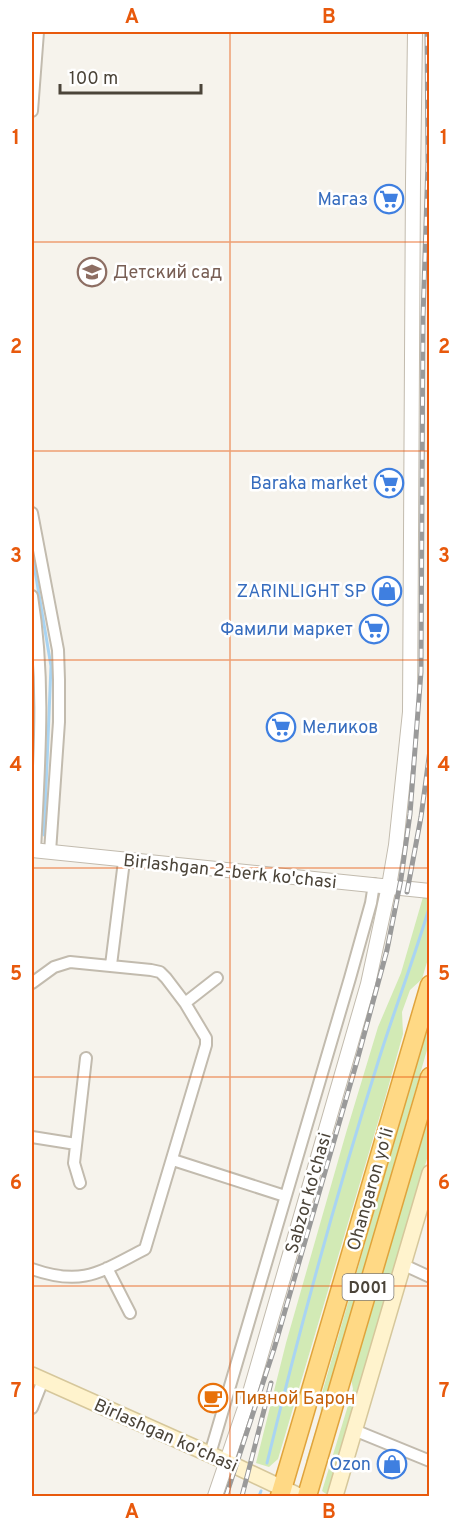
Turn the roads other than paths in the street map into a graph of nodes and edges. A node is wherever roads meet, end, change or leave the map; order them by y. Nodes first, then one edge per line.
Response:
1 (38, 32) edge
2 (415, 32) edge
3 (32, 111) edge
4 (32, 513) edge
5 (32, 596) edge
6 (51, 674) junction
7 (33, 850) edge
8 (50, 852) junction
9 (124, 861) junction
10 (374, 884) junction
11 (389, 886) junction
12 (429, 891) edge
13 (111, 966) junction
14 (217, 978) dead end
15 (32, 983) edge
16 (429, 985) edge
17 (185, 1003) junction
18 (330, 1044) junction
19 (350, 1049) junction
20 (86, 1058) dead end
21 (429, 1079) edge
22 (32, 1137) edge
23 (76, 1144) junction
24 (173, 1160) junction
25 (429, 1173) edge
26 (80, 1183) dead end
27 (285, 1196) junction
28 (404, 1265) junction
29 (107, 1268) junction
30 (32, 1270) edge
31 (429, 1277) edge
32 (130, 1313) dead end
33 (37, 1378) edge
34 (32, 1408) edge
35 (354, 1430) junction
36 (210, 1454) junction
37 (429, 1461) edge
38 (227, 1462) junction
39 (281, 1492) edge
40 (214, 1497) edge
41 (299, 1497) edge
42 (307, 1497) edge
43 (335, 1497) edge

1 - 3 street
2 - 11 street, Sabzor ko'chasi
4 - 6 street
5 - 6 street
6 - 7 street
6 - 8 street
7 - 8 street, Birlashgan 2-berk ko'chasi
8 - 9 street, Birlashgan 2-berk ko'chasi
9 - 10 street, Birlashgan 2-berk ko'chasi
9 - 13 street
10 - 11 street, Birlashgan 2-berk ko'chasi
10 - 18 street
11 - 12 street, Birlashgan 2-berk ko'chasi
11 - 19 street, Sabzor ko'chasi
13 - 15 street
13 - 17 street
14 - 17 street
16 - 39 highway, Ohangaron yoʻli / D001
17 - 24 street
18 - 19 street
18 - 27 street
19 - 38 street, Sabzor ko'chasi
20 - 23 street
21 - 42 highway, Ohangaron yoʻli / D001
22 - 23 street
23 - 26 street
24 - 27 street
24 - 29 street
25 - 28 main road
27 - 36 street
28 - 31 street
28 - 35 main road
29 - 30 street
29 - 32 street
33 - 34 street
33 - 36 main road, Birlashgan ko'chasi
35 - 37 street
35 - 43 main road
36 - 38 main road, Birlashgan ko'chasi
38 - 39 main road, Birlashgan ko'chasi
38 - 40 street, Sabzor ko'chasi
39 - 41 main road, Birlashgan ko'chasi

